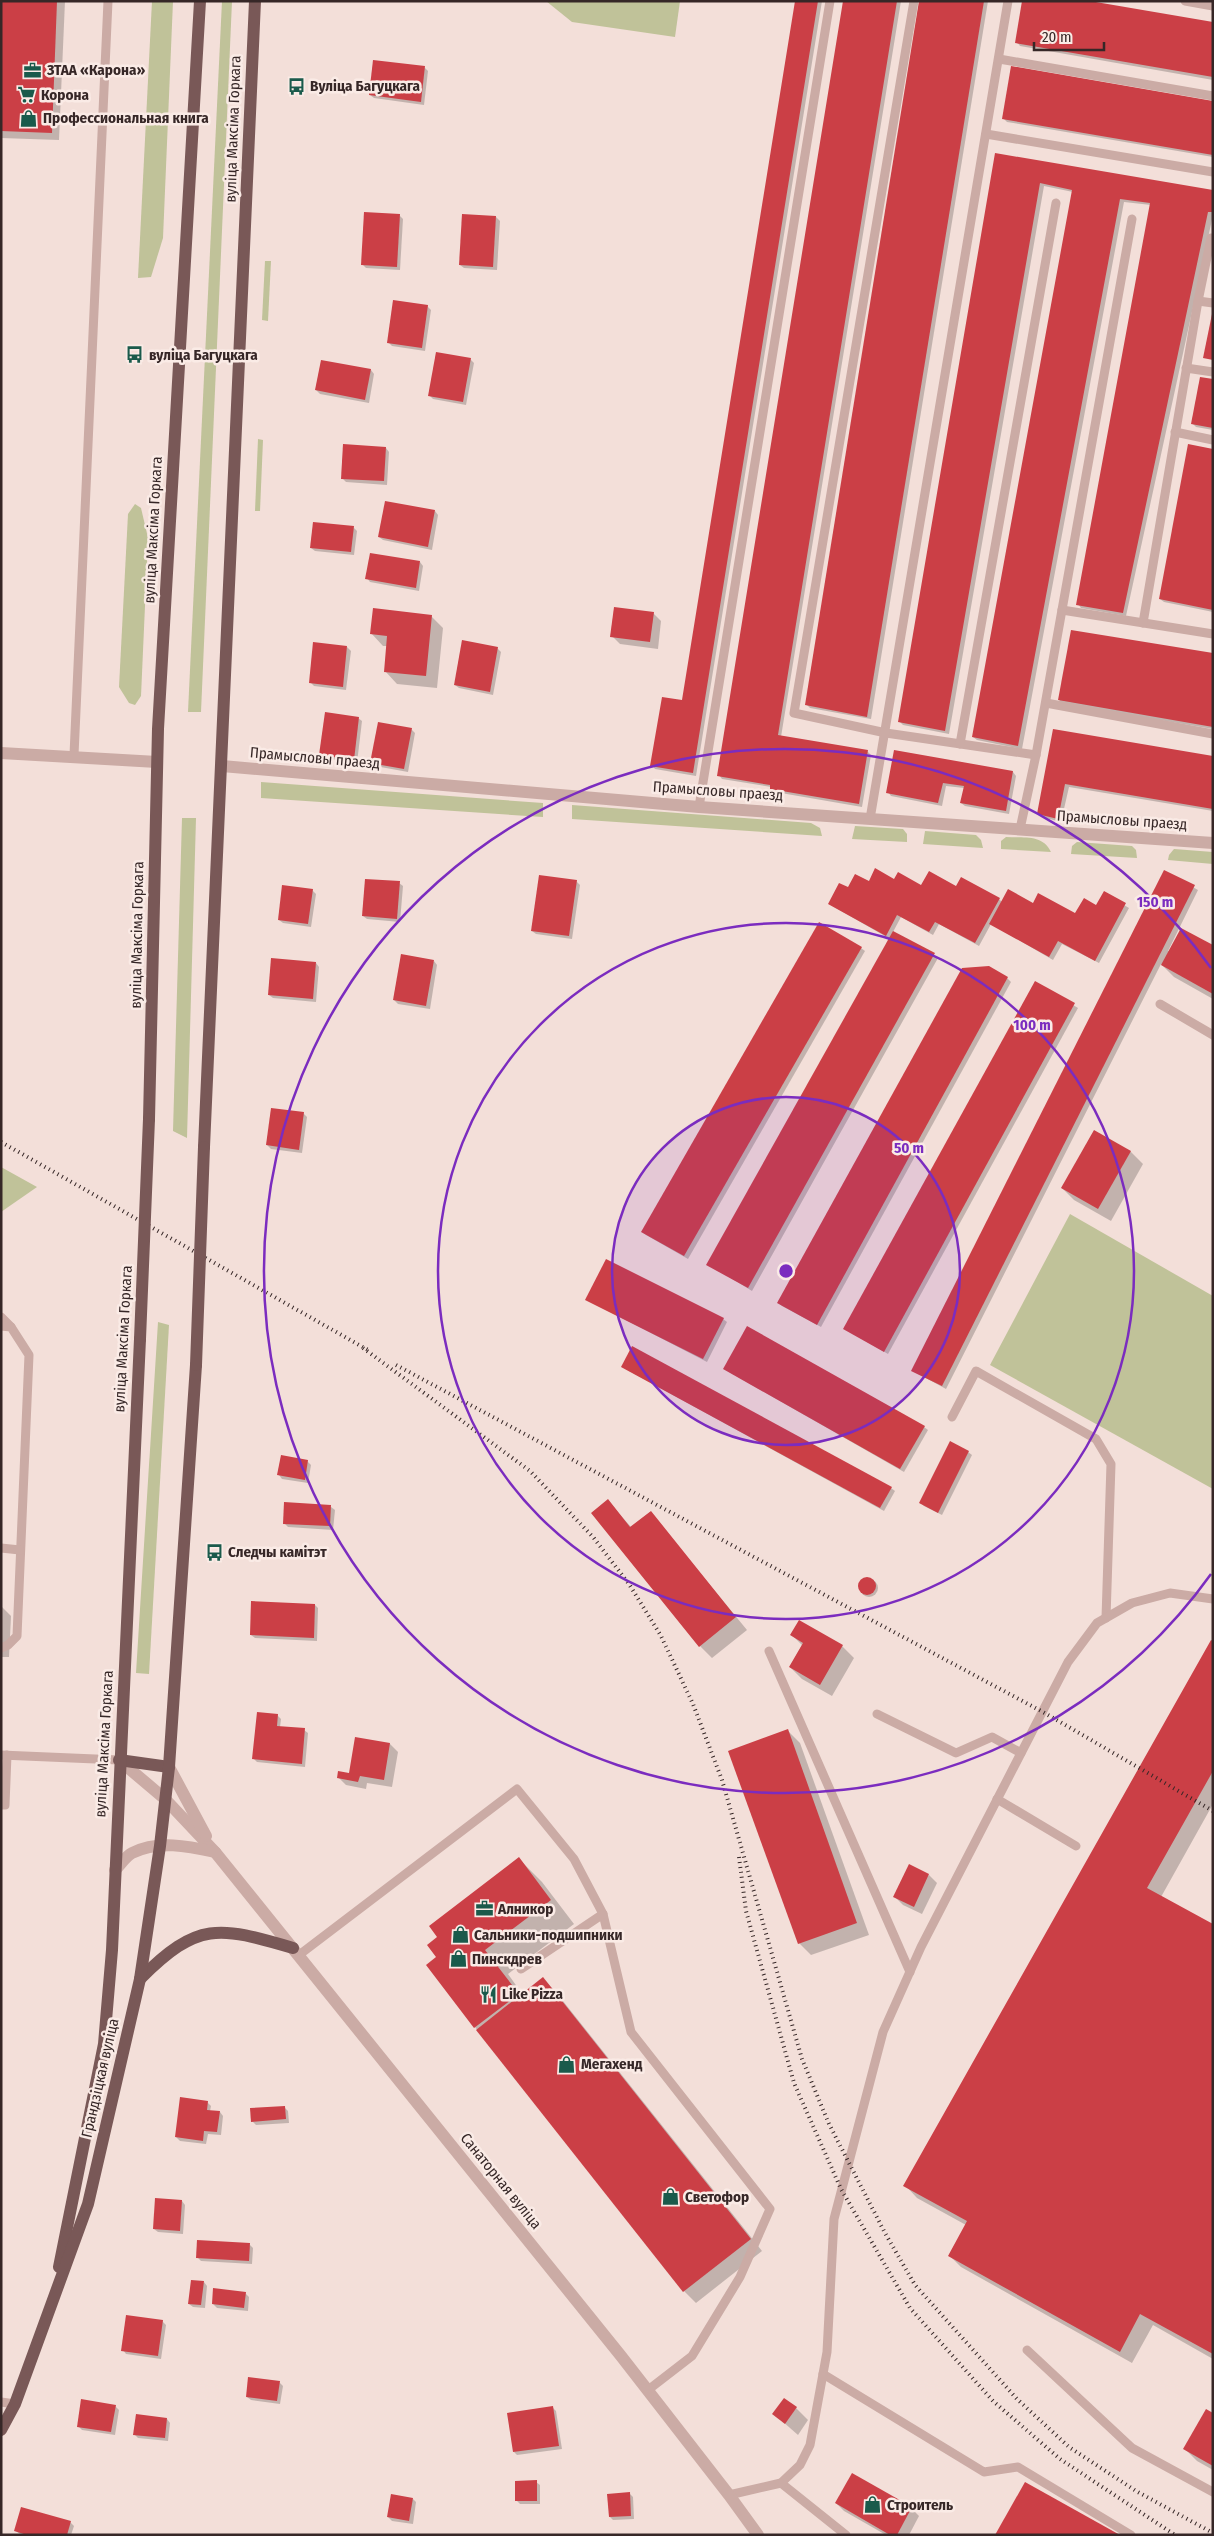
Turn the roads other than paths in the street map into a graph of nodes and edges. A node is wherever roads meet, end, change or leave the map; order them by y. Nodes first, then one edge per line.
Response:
1 (108, 1) edge
2 (200, 1) edge
3 (255, 1) edge
4 (830, 1) edge
5 (914, 1) edge
6 (1008, 1) edge
7 (1185, 1) edge
8 (1213, 6) edge
9 (999, 59) junction
10 (1213, 96) edge
11 (986, 134) junction
12 (1213, 172) edge
13 (1056, 202) dead end
14 (1132, 219) dead end
15 (1213, 238) edge
16 (1198, 301) junction
17 (1213, 303) edge
18 (1186, 368) junction
19 (1213, 372) edge
20 (1175, 432) junction
21 (1213, 440) edge
22 (1062, 610) junction
23 (1143, 623) junction
24 (1213, 634) edge
25 (1046, 703) junction
26 (886, 733) junction
27 (1213, 734) edge
28 (960, 744) junction
29 (1, 752) edge
30 (74, 755) junction
31 (1036, 755) junction
32 (157, 762) junction
33 (222, 766) junction
34 (699, 807) junction
35 (870, 819) junction
36 (1020, 829) junction
37 (1213, 843) edge
38 (1160, 1004) dead end
39 (1213, 1035) edge
40 (1, 1316) edge
41 (6, 1327) edge
42 (952, 1417) dead end
43 (1, 1548) edge
44 (20, 1550) junction
45 (1213, 1599) edge
46 (1106, 1618) junction
47 (1, 1648) edge
48 (769, 1652) dead end
49 (877, 1714) dead end
50 (1021, 1754) junction
51 (4, 1755) edge
52 (119, 1760) junction
53 (169, 1767) junction
54 (165, 1799) junction
55 (997, 1799) junction
56 (1, 1805) edge
57 (160, 1846) junction
58 (1076, 1846) dead end
59 (215, 1852) junction
60 (115, 1870) junction
61 (602, 1914) junction
62 (296, 1951) junction
63 (521, 1969) dead end
64 (910, 1972) junction
65 (140, 1979) junction
66 (50, 2311) junction
67 (1027, 2350) dead end
68 (824, 2374) junction
69 (648, 2390) junction
70 (1, 2402) edge
71 (15, 2404) junction
72 (1, 2430) edge
73 (781, 2483) junction
74 (1213, 2492) edge
75 (729, 2495) junction
76 (758, 2535) edge
77 (846, 2535) edge
78 (1131, 2535) edge

1 - 30 lane
2 - 32 main road, вуліца Максіма Горкага
3 - 33 main road, вуліца Максіма Горкага
4 - 34 lane
5 - 26 lane
6 - 9 lane
7 - 8 lane
9 - 10 lane
9 - 11 lane
11 - 12 lane
11 - 26 lane
13 - 28 lane
14 - 22 lane
15 - 16 lane
16 - 17 lane
16 - 18 lane
18 - 19 lane
18 - 20 lane
20 - 21 lane
20 - 23 lane
22 - 23 lane
22 - 25 lane
23 - 24 lane
25 - 27 lane
25 - 31 lane
26 - 28 lane
26 - 35 lane
28 - 31 lane
29 - 30 street
30 - 32 street
31 - 36 lane
32 - 52 main road, вуліца Максіма Горкага, bridge
33 - 34 street, Прамысловы праезд
33 - 53 main road, вуліца Максіма Горкага, bridge
34 - 35 street, Прамысловы праезд
35 - 36 street, Прамысловы праезд
36 - 37 street, Прамысловы праезд
38 - 39 lane
40 - 41 lane
41 - 44 lane
42 - 46 lane
43 - 44 lane
44 - 47 lane
45 - 46 lane
46 - 50 lane
48 - 64 lane
49 - 50 lane
50 - 55 lane
51 - 52 lane
51 - 56 lane
52 - 53 main road
52 - 54 street
52 - 60 main road, вуліца Максіма Горкага
53 - 54 main road, вуліца Максіма Горкага
53 - 59 street
54 - 57 main road, вуліца Максіма Горкага
54 - 59 street
55 - 58 lane
55 - 64 lane
57 - 59 street
57 - 60 street
57 - 65 main road, Грандзіцкая вуліца
59 - 62 street, Санаторная вуліца
60 - 66 main road, Грандзіцкая вуліца
61 - 62 lane
61 - 63 lane
61 - 69 lane
62 - 65 main road
62 - 69 street, Санаторная вуліца
64 - 68 lane
65 - 66 main road, Грандзіцкая вуліца
66 - 71 main road, Грандзіцкая вуліца
67 - 74 lane
68 - 73 lane
68 - 78 lane
69 - 75 street, Санаторная вуліца
70 - 71 lane
71 - 72 main road, Грандзіцкая вуліца
73 - 75 lane
73 - 77 lane
75 - 76 street, Санаторная вуліца

